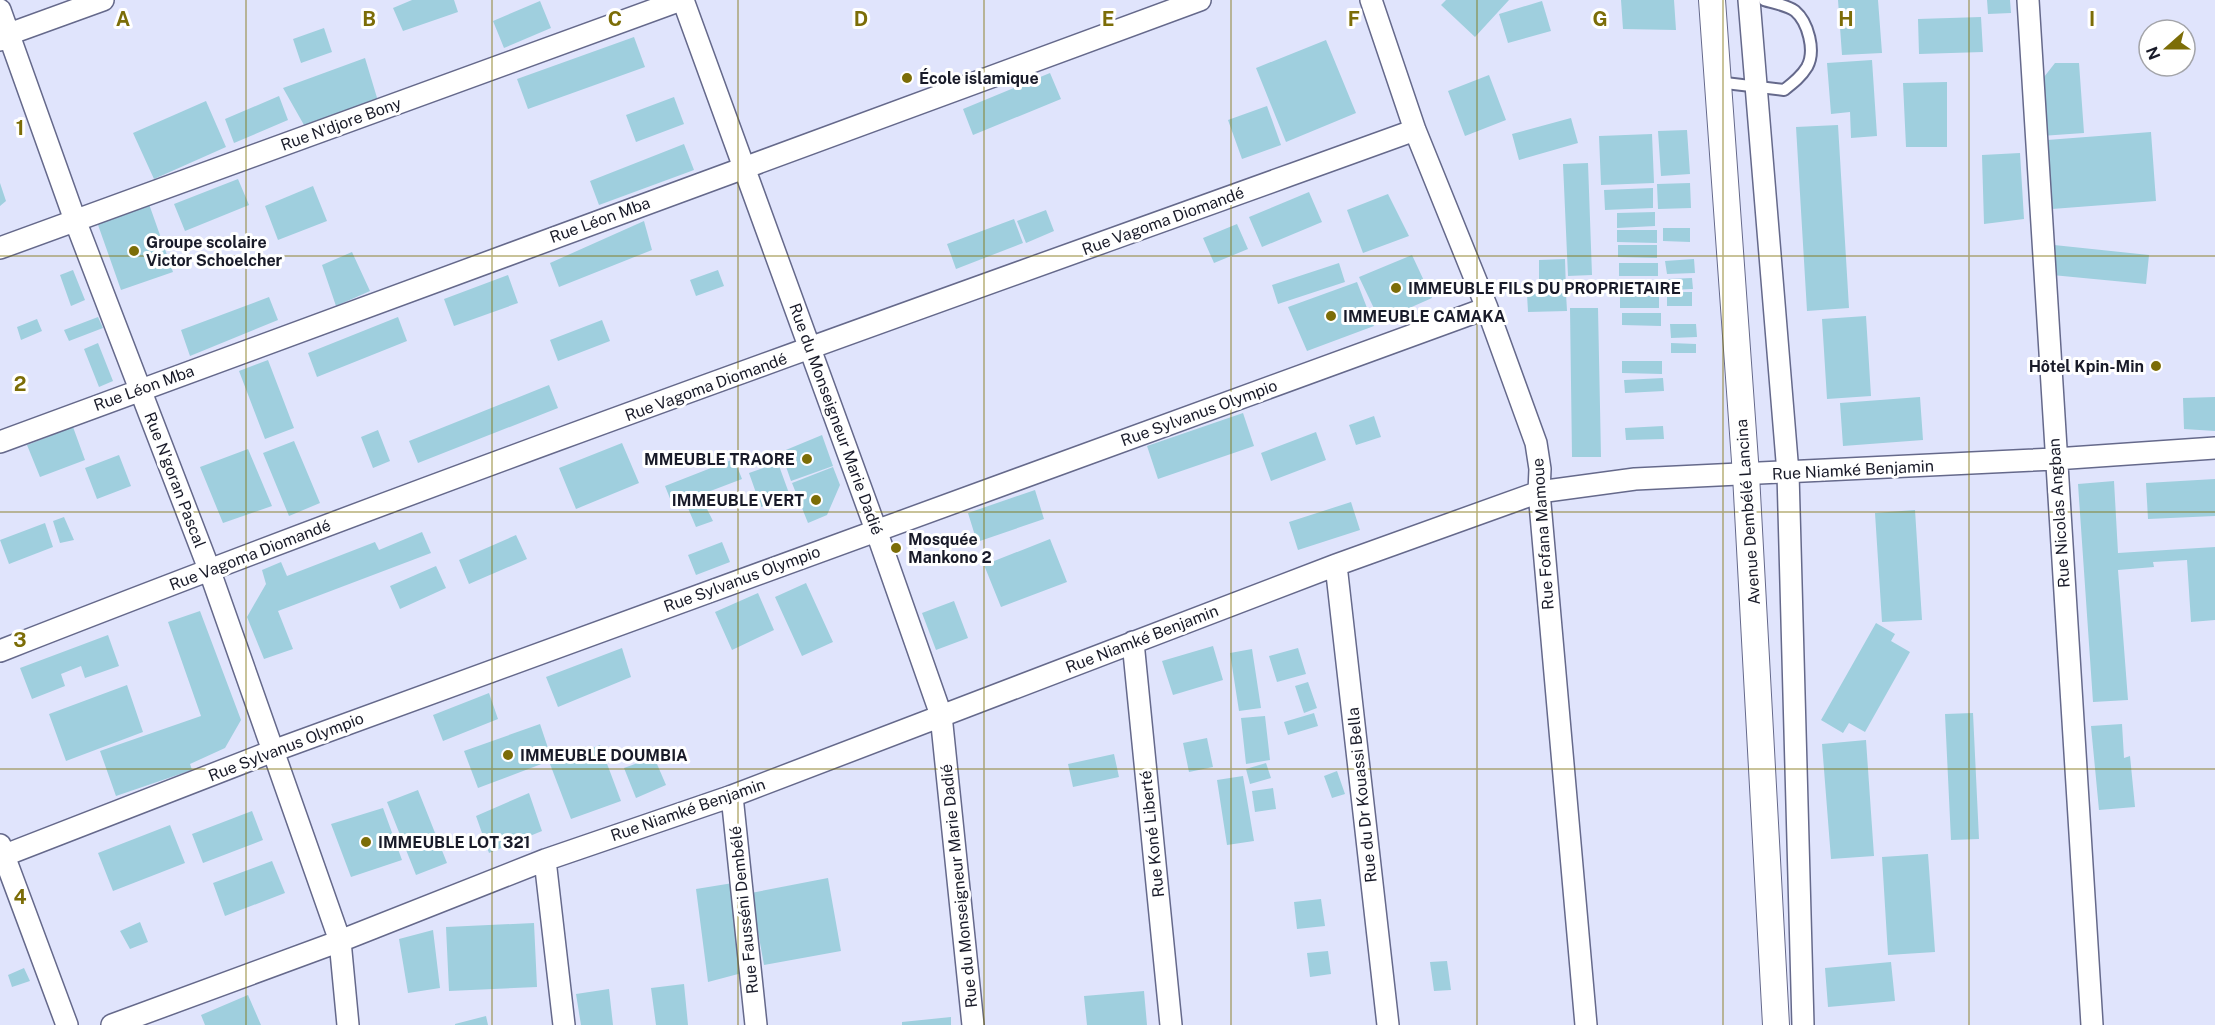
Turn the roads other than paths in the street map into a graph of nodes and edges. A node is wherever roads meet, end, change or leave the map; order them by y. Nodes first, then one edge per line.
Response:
1 (103, 0) edge
2 (682, 0) edge
3 (1200, 0) edge
4 (1371, 0) edge
5 (1712, 0) edge
6 (1749, 0) edge
7 (1764, 0) edge
8 (2028, 0) edge
9 (0, 10) edge
10 (5, 37) edge
11 (1718, 82) junction
12 (1756, 86) junction
13 (1415, 130) junction
14 (744, 167) junction
15 (75, 220) junction
16 (0, 248) edge
17 (1487, 308) junction
18 (809, 349) junction
19 (140, 389) junction
20 (0, 442) edge
21 (2215, 448) edge
22 (2055, 459) junction
23 (1788, 473) junction
24 (1746, 475) junction
25 (1539, 492) junction
26 (876, 530) junction
27 (1336, 565) junction
28 (209, 569) junction
29 (1133, 642) junction
30 (0, 651) edge
31 (941, 715) junction
32 (273, 751) junction
33 (732, 796) junction
34 (1, 853) edge
35 (545, 860) junction
36 (340, 941) junction
37 (67, 1025) edge
38 (112, 1025) edge
39 (348, 1025) edge
40 (564, 1025) edge
41 (756, 1025) edge
42 (973, 1025) edge
43 (1171, 1025) edge
44 (1388, 1025) edge
45 (1586, 1025) edge
46 (1776, 1025) edge
47 (1803, 1025) edge
48 (2092, 1025) edge

1 - 10 street
2 - 14 street, Rue du Monseigneur Marie Dadié
2 - 15 street, Rue N'djore Bony
3 - 14 street, Rue Léon Mba
4 - 13 street, Rue Fofana Mamoue
5 - 11 street, Avenue Dembélé Lancina
6 - 12 street
7 - 12 lane
8 - 22 street, Rue Nicolas Angban
9 - 10 street, Rue N'goran Pascal
10 - 15 street, Rue N'goran Pascal
11 - 12 lane
11 - 24 street, Avenue Dembélé Lancina
12 - 23 street
13 - 17 street, Rue Fofana Mamoue
13 - 18 street, Rue Vagoma Diomandé
14 - 18 street, Rue du Monseigneur Marie Dadié
14 - 19 street, Rue Léon Mba
15 - 16 street, Rue N'djore Bony
15 - 19 street, Rue N'goran Pascal
17 - 25 street, Rue Fofana Mamoue
17 - 26 street, Rue Sylvanus Olympio
18 - 26 street, Rue du Monseigneur Marie Dadié
18 - 28 street, Rue Vagoma Diomandé
19 - 20 street, Rue Léon Mba
19 - 28 street, Rue N'goran Pascal
21 - 22 street, Rue Niamké Benjamin
22 - 23 street, Rue Niamké Benjamin
22 - 48 street, Rue Nicolas Angban
23 - 24 street, Rue Niamké Benjamin
23 - 47 street
24 - 25 street, Rue Niamké Benjamin
24 - 46 street, Avenue Dembélé Lancina
25 - 27 street, Rue Niamké Benjamin
25 - 45 street, Rue Fofana Mamoue
26 - 31 street, Rue du Monseigneur Marie Dadié
26 - 32 street, Rue Sylvanus Olympio
27 - 29 street, Rue Niamké Benjamin
27 - 44 street, Rue du Dr Kouassi Bella
28 - 30 street, Rue Vagoma Diomandé
28 - 32 street, Rue N'goran Pascal
29 - 31 street, Rue Niamké Benjamin
29 - 43 street, Rue Koné Liberté
31 - 33 street, Rue Niamké Benjamin
31 - 42 street, Rue du Monseigneur Marie Dadié
32 - 34 street, Rue Sylvanus Olympio
32 - 36 street, Rue N'goran Pascal
33 - 35 street, Rue Niamké Benjamin
33 - 41 street, Rue Fausséni Dembélé
34 - 37 street
35 - 36 street, Rue Niamké Benjamin
35 - 40 street
36 - 38 street, Rue Niamké Benjamin
36 - 39 street, Rue N'goran Pascal

